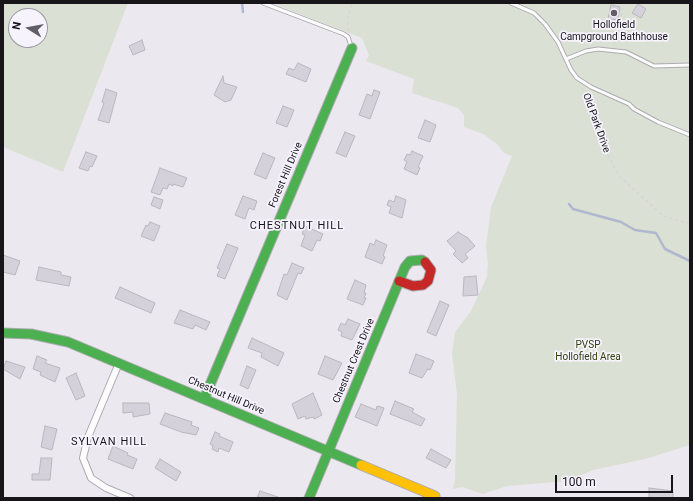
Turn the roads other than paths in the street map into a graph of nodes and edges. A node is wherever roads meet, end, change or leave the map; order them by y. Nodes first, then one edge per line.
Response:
1 (263, 3) edge
2 (511, 3) edge
3 (352, 48) joint
4 (566, 59) junction
5 (690, 65) edge
6 (690, 135) edge
7 (399, 281) junction
8 (3, 333) edge
9 (119, 363) junction
10 (204, 399) junction
11 (328, 450) junction
12 (436, 496) dead end
13 (130, 498) edge
14 (309, 498) edge

1 - 3 lane
2 - 4 lane
3 - 10 street, Forest Hill Drive
4 - 5 lane
4 - 6 lane
7 - 7 street, Chestnut Crest Drive
7 - 11 street, Chestnut Crest Drive
8 - 9 street, Chestnut Hill Drive
9 - 10 street, Chestnut Hill Drive
9 - 13 street
10 - 11 street, Chestnut Hill Drive
11 - 12 street, Chestnut Hill Drive
11 - 14 street, Chestnut Crest Drive

